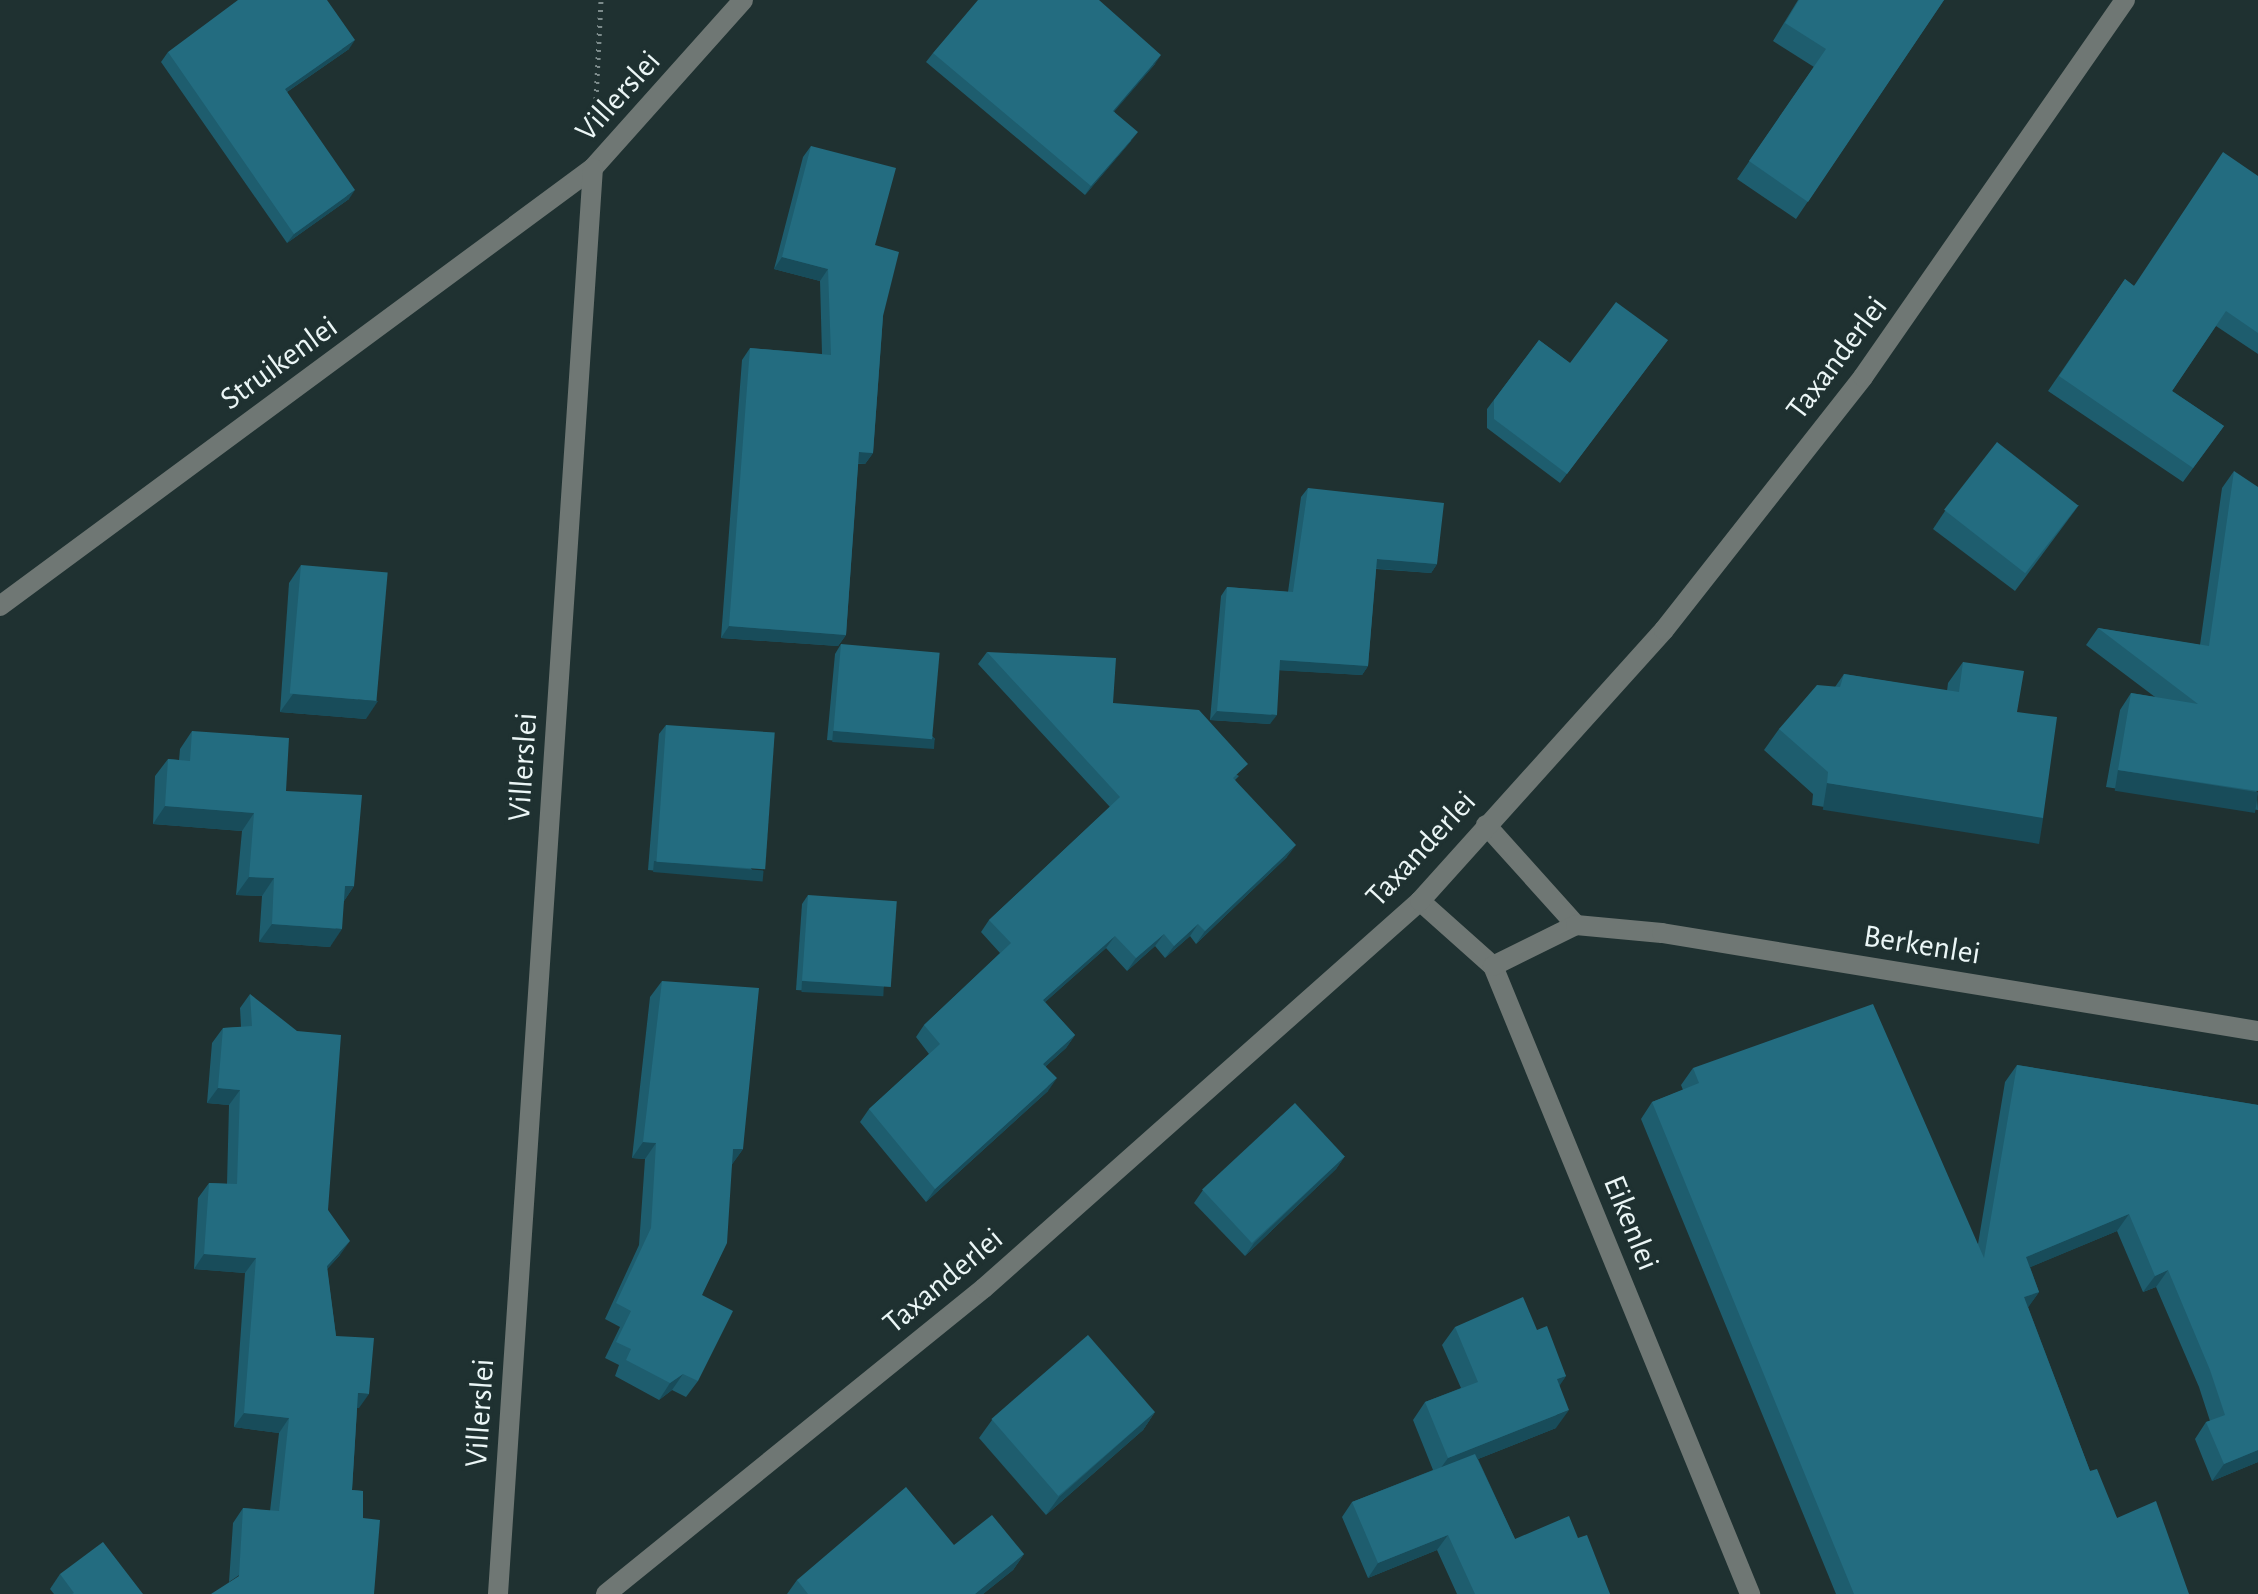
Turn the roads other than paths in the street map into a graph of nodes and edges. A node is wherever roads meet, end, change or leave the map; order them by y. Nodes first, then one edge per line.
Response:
1 (743, 0) edge
2 (2125, 0) edge
3 (593, 168) junction
4 (0, 606) edge
5 (1486, 825) junction
6 (1420, 901) junction
7 (1576, 925) junction
8 (1493, 966) junction
9 (2258, 1031) edge
10 (498, 1594) edge
11 (606, 1594) edge
12 (1750, 1594) edge

1 - 3 street, Villerslei
2 - 5 street, Taxanderlei
3 - 4 street, Struikenlei
3 - 10 street, Villerslei
5 - 6 street, Taxanderlei
5 - 7 street
6 - 8 street, Eikenlei
6 - 11 street, Taxanderlei
7 - 8 street
7 - 9 street, Berkenlei
8 - 12 street, Eikenlei

